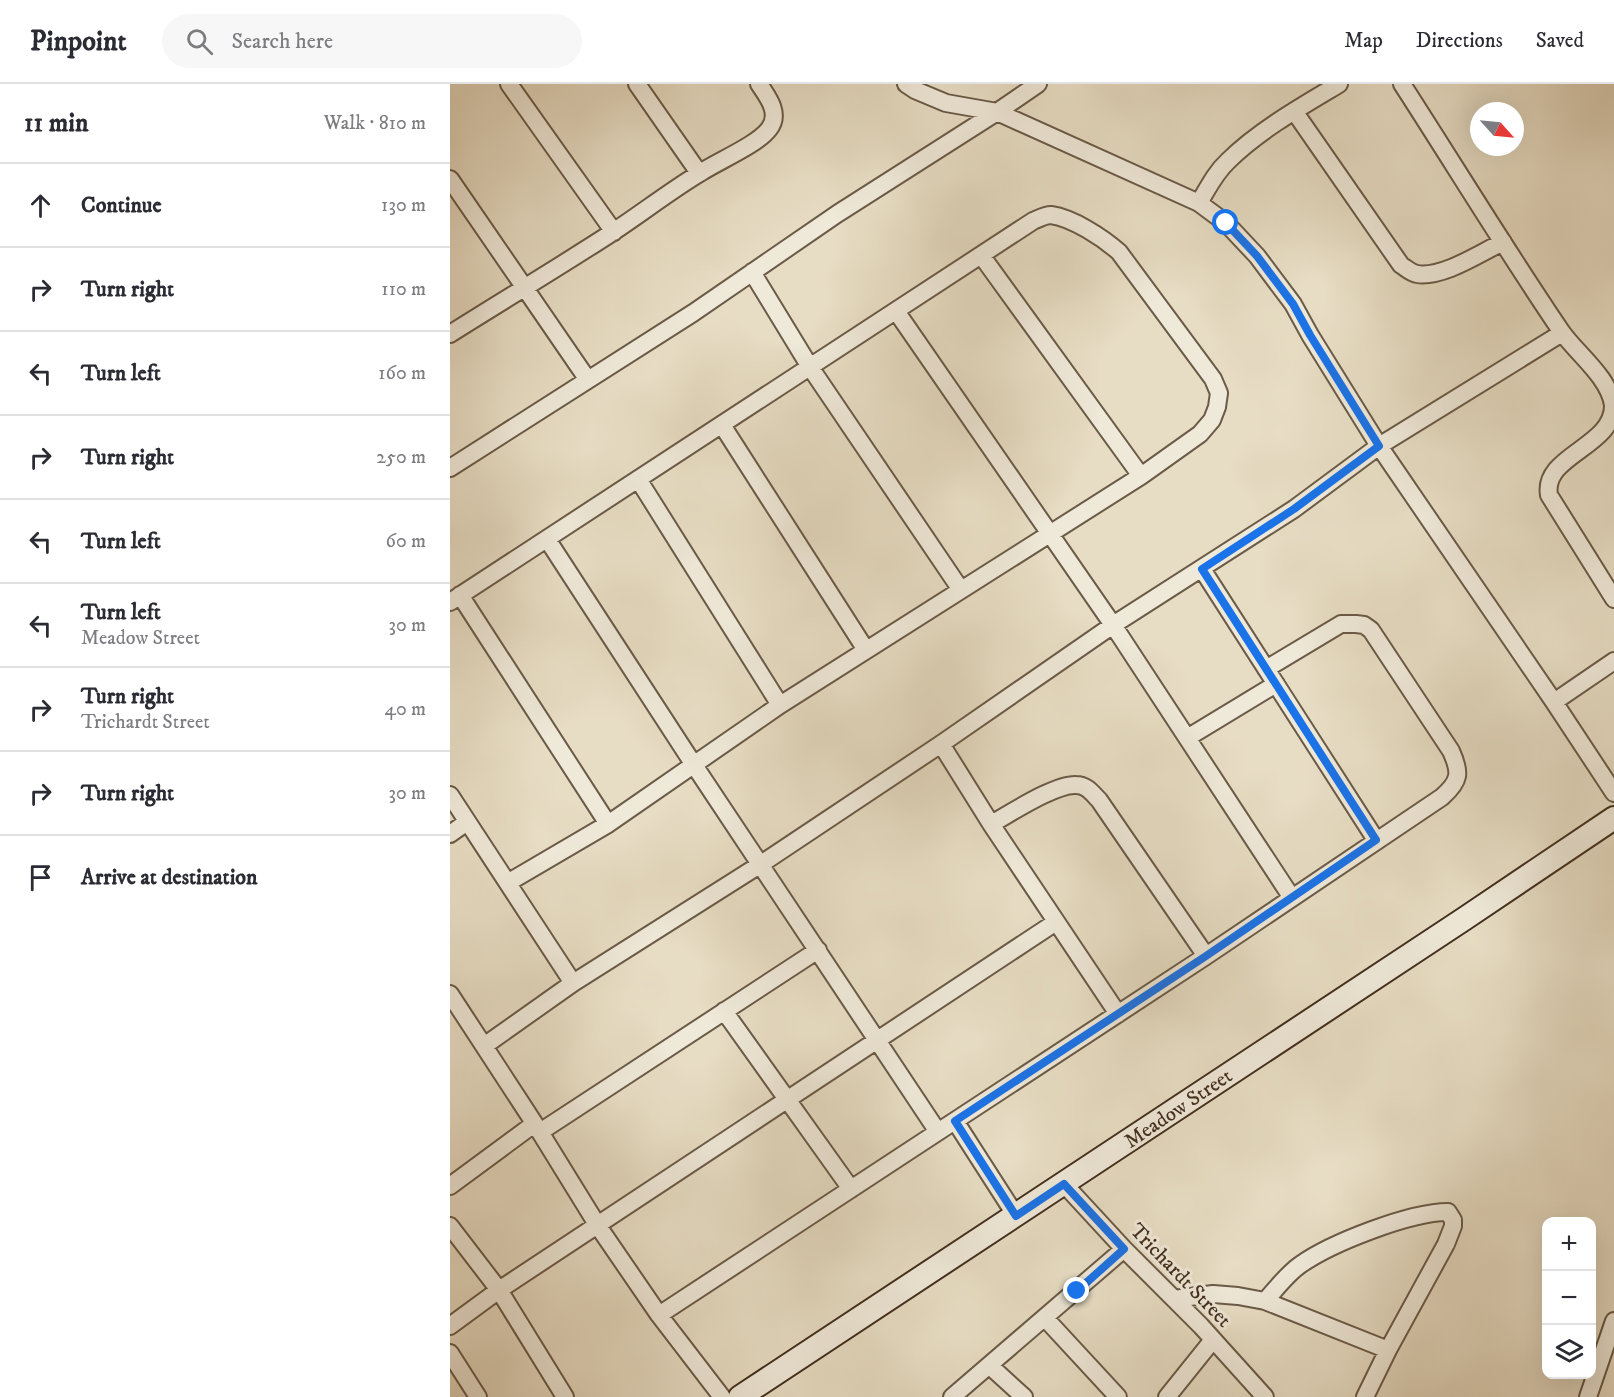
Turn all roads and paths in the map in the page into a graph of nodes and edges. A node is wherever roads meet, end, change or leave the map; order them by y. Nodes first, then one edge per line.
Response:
1 (509, 84) edge
2 (637, 84) edge
3 (759, 84) edge
4 (906, 84) edge
5 (1038, 84) edge
6 (1338, 84) edge
7 (1402, 84) edge
8 (1294, 111) junction
9 (997, 112) junction
10 (699, 173) junction
11 (450, 179) edge
12 (1199, 203) junction
13 (614, 232) junction
14 (1503, 242) junction
15 (981, 255) junction
16 (752, 272) junction
17 (524, 288) junction
18 (896, 311) junction
19 (1562, 333) junction
20 (450, 334) edge
21 (810, 367) junction
22 (588, 380) junction
23 (722, 425) junction
24 (1379, 446) junction
25 (450, 468) edge
26 (1142, 476) junction
27 (638, 479) junction
28 (1050, 534) junction
29 (547, 539) junction
30 (1202, 569) junction
31 (961, 590) junction
32 (455, 599) edge
33 (1614, 599) edge
34 (1113, 625) junction
35 (866, 650) junction
36 (1614, 661) edge
37 (1266, 669) junction
38 (1276, 684) junction
39 (1554, 702) junction
40 (780, 705) junction
41 (1187, 738) junction
42 (941, 744) junction
43 (694, 765) junction
44 (1614, 793) edge
45 (450, 795) edge
46 (1614, 818) edge
47 (467, 822) junction
48 (608, 824) junction
49 (991, 824) junction
50 (450, 834) edge
51 (1376, 840) junction
52 (761, 864) junction
53 (509, 882) junction
54 (1292, 898) junction
55 (1056, 922) junction
56 (818, 950) junction
57 (1206, 956) junction
58 (573, 983) junction
59 (450, 994) edge
60 (724, 1011) junction
61 (1118, 1014) junction
62 (876, 1040) junction
63 (484, 1046) junction
64 (786, 1099) junction
65 (955, 1121) junction
66 (537, 1128) junction
67 (938, 1132) junction
68 (1064, 1184) junction
69 (450, 1186) edge
70 (851, 1189) junction
71 (1016, 1216) junction
72 (598, 1226) junction
73 (453, 1234) edge
74 (1124, 1249) junction
75 (499, 1290) junction
76 (1174, 1299) junction
77 (1265, 1301) junction
78 (659, 1315) junction
79 (1045, 1318) junction
80 (1614, 1321) edge
81 (450, 1326) edge
82 (1212, 1341) junction
83 (1388, 1350) junction
84 (450, 1353) edge
85 (990, 1366) junction
86 (478, 1397) edge
87 (565, 1397) edge
88 (722, 1397) edge
89 (740, 1397) edge
90 (952, 1397) edge
91 (1024, 1397) edge
92 (1118, 1397) edge
93 (1167, 1397) edge
94 (1265, 1397) edge
95 (1365, 1397) edge
96 (1588, 1397) edge

1 - 13 street
2 - 10 street
3 - 10 street
4 - 9 street
5 - 9 street
6 - 8 street
7 - 14 street
8 - 12 street
8 - 14 street
9 - 12 street
9 - 16 street
10 - 13 street
11 - 17 street
12 - 24 street
13 - 17 street
14 - 19 street
15 - 18 street
15 - 26 street
15 - 26 street
16 - 21 street
16 - 22 street
17 - 20 street
17 - 22 street
18 - 21 street
18 - 28 street
19 - 24 street
19 - 33 street
21 - 23 street
21 - 31 street
22 - 25 street
23 - 27 street
23 - 35 street
24 - 30 street
24 - 39 street
26 - 28 street
27 - 29 street
27 - 40 street
28 - 31 street
28 - 34 street
29 - 32 street
29 - 43 street
30 - 34 street
30 - 37 street
31 - 35 street
32 - 48 street
34 - 41 street
34 - 42 street
35 - 40 street
36 - 39 street
37 - 38 street
37 - 51 street
38 - 41 street
38 - 51 street
39 - 44 street
40 - 43 street
41 - 54 street
42 - 49 street
42 - 52 street
43 - 48 street
43 - 52 street
45 - 47 street
46 - 68 street, Meadow Street
47 - 50 street
47 - 53 street
48 - 53 street
49 - 55 street
49 - 57 street
51 - 54 street
52 - 56 street
52 - 58 street
53 - 58 street
54 - 57 street
55 - 61 street
55 - 62 street
56 - 60 street
56 - 62 street
57 - 61 street
58 - 63 street
59 - 63 street
60 - 64 street
60 - 66 street
61 - 65 street
62 - 64 street
62 - 67 street
63 - 66 street
64 - 70 street
64 - 72 street
65 - 67 street
65 - 71 street
66 - 69 street
66 - 72 street
67 - 70 street
68 - 71 street, Meadow Street
68 - 74 street, Trichardt Street
70 - 78 street
71 - 89 street, Meadow Street
72 - 75 street
72 - 78 street
73 - 75 street
74 - 76 street, Trichardt Street
74 - 79 street
75 - 81 street
75 - 87 street
76 - 77 street
76 - 82 street, Trichardt Street
77 - 83 street
77 - 83 street
78 - 88 street
79 - 85 street
79 - 92 street
80 - 96 street
82 - 93 street
82 - 94 street, Trichardt Street
83 - 95 street
84 - 86 street
85 - 90 street
85 - 91 street

